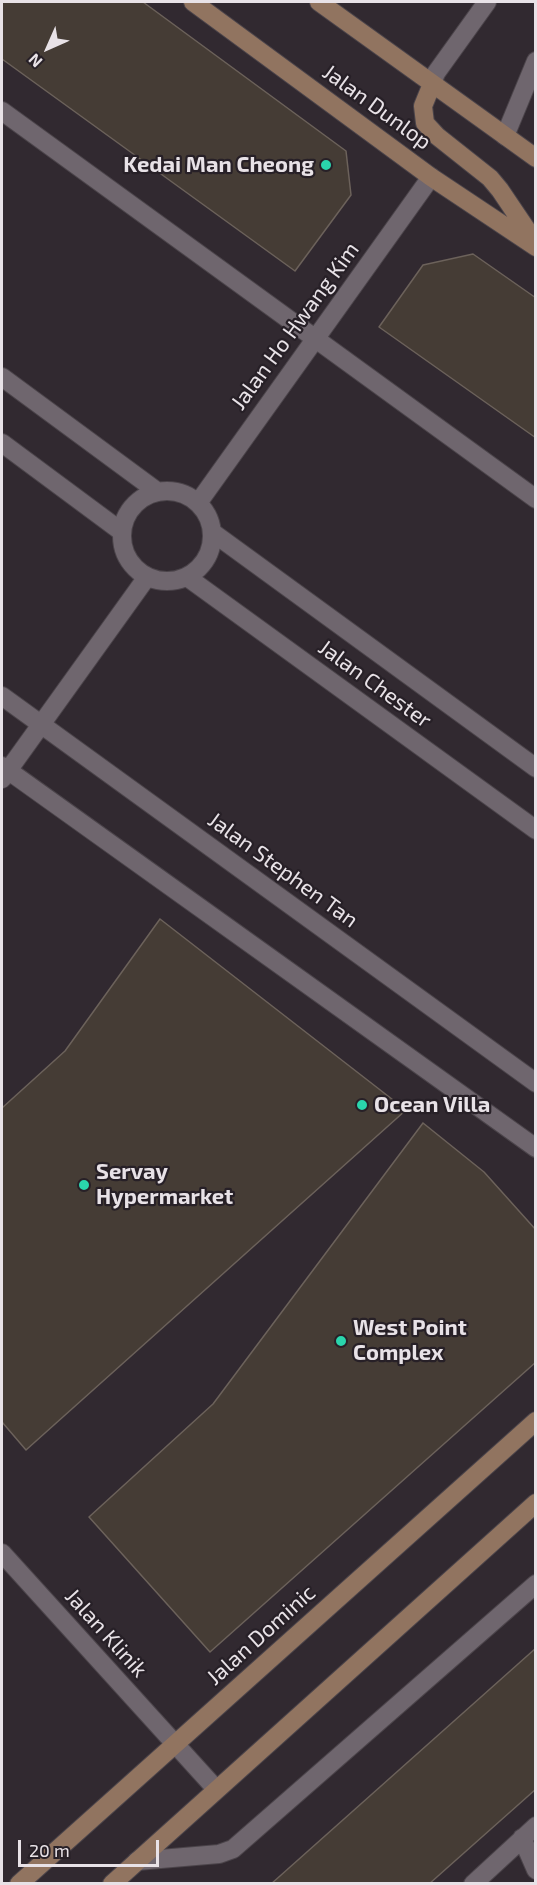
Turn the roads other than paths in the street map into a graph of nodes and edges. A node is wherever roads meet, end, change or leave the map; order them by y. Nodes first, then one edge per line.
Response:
1 (193, 2) edge
2 (319, 2) edge
3 (487, 2) edge
4 (536, 61) edge
5 (432, 84) junction
6 (2, 111) edge
7 (505, 136) junction
8 (536, 158) edge
9 (431, 177) junction
10 (536, 246) edge
11 (315, 339) junction
12 (2, 377) edge
13 (2, 443) edge
14 (158, 492) junction
15 (536, 499) edge
16 (198, 503) junction
17 (122, 532) junction
18 (212, 532) junction
19 (147, 577) junction
20 (187, 577) junction
21 (2, 696) edge
22 (41, 724) junction
23 (536, 768) edge
24 (4, 772) edge
25 (536, 830) edge
26 (536, 1083) edge
27 (536, 1148) edge
28 (536, 1421) edge
29 (536, 1503) edge
30 (2, 1553) edge
31 (536, 1584) edge
32 (174, 1745) junction
33 (216, 1789) junction
34 (529, 1832) edge
35 (137, 1861) junction
36 (536, 1870) edge
37 (19, 1884) edge
38 (112, 1884) edge
39 (472, 1884) edge

1 - 9 street, Jalan Dunlop
2 - 5 street
3 - 5 street
4 - 7 street
5 - 7 street
5 - 10 street
6 - 11 street
7 - 8 street
9 - 10 street, Jalan Dunlop
9 - 11 street, Jalan Ho Hwang Kim
11 - 15 street
11 - 16 street, Jalan Ho Hwang Kim
12 - 14 street
13 - 17 street
14 - 16 street
14 - 17 street
16 - 18 street
17 - 19 street
18 - 20 street
18 - 23 street, Jalan Chester
19 - 20 street
19 - 22 street
20 - 25 street, Jalan Chester
21 - 22 street, Jalan Stephen Tan
22 - 24 street
22 - 26 street, Jalan Stephen Tan
24 - 27 street
28 - 32 street, Jalan Dominic
29 - 33 street
30 - 32 street, Jalan Klinik
31 - 35 street
32 - 33 street, Jalan Klinik
32 - 37 street, Jalan Dominic
33 - 35 street
34 - 36 street
34 - 39 street
35 - 38 street

